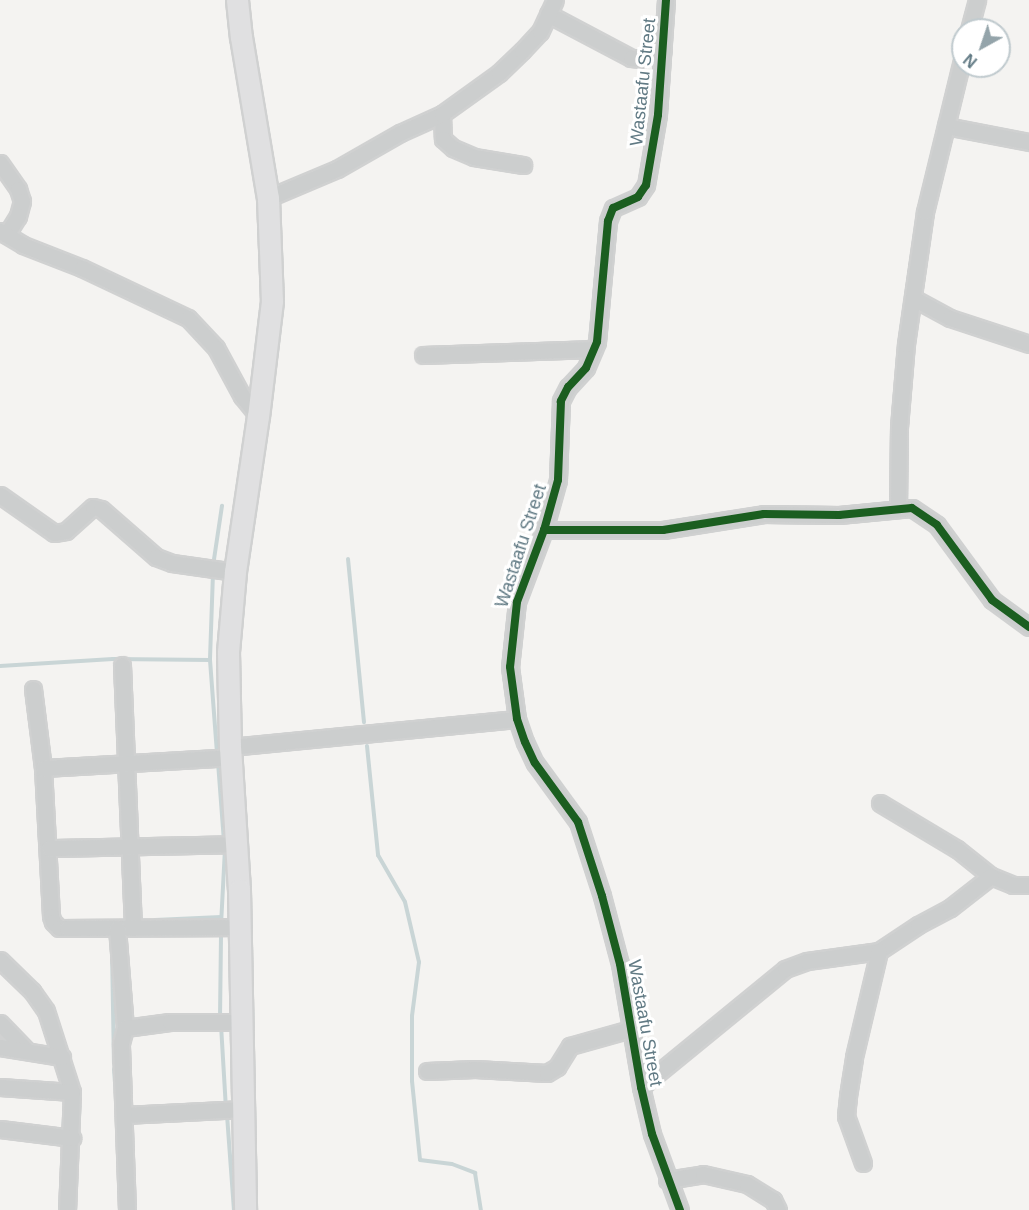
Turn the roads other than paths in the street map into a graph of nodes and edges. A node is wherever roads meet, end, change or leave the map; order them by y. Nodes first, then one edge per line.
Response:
1 (237, 0) edge
2 (555, 0) edge
3 (666, 0) edge
4 (977, 0) edge
5 (548, 14) junction
6 (972, 18) edge
7 (663, 51) junction
8 (958, 78) edge
9 (442, 114) junction
10 (946, 126) junction
11 (1029, 142) edge
12 (0, 163) edge
13 (524, 165) dead end
14 (268, 198) junction
15 (3, 233) edge
16 (913, 298) junction
17 (1029, 344) edge
18 (594, 350) junction
19 (423, 355) dead end
20 (258, 416) junction
21 (0, 495) edge
22 (898, 508) junction
23 (544, 530) junction
24 (235, 572) junction
25 (1029, 627) edge
26 (122, 665) dead end
27 (33, 689) dead end
28 (517, 719) junction
29 (230, 752) junction
30 (126, 762) junction
31 (43, 768) junction
32 (880, 803) dead end
33 (237, 844) junction
34 (128, 845) junction
35 (49, 848) junction
36 (992, 876) junction
37 (1029, 885) edge
38 (241, 927) junction
39 (117, 928) junction
40 (133, 928) junction
41 (879, 951) junction
42 (0, 960) edge
43 (241, 1022) junction
44 (0, 1023) edge
45 (125, 1028) junction
46 (631, 1029) junction
47 (0, 1047) edge
48 (27, 1051) junction
49 (62, 1058) junction
50 (427, 1071) dead end
51 (0, 1087) edge
52 (641, 1087) junction
53 (72, 1092) junction
54 (244, 1109) junction
55 (124, 1115) junction
56 (0, 1129) edge
57 (72, 1138) junction
58 (863, 1163) dead end
59 (667, 1180) junction
60 (67, 1210) edge
61 (127, 1210) edge
62 (245, 1210) edge
63 (680, 1210) edge
64 (778, 1210) edge

1 - 14 main road
2 - 5 street
3 - 7 street, Wastaafu Street
4 - 6 street
5 - 7 street
5 - 9 street
7 - 18 street, Wastaafu Street
8 - 10 street
9 - 13 street
9 - 14 street
10 - 11 street
10 - 16 street
12 - 15 street
14 - 20 main road
15 - 20 street
16 - 17 street
16 - 22 street
18 - 19 street
18 - 23 street, Wastaafu Street
20 - 24 main road
21 - 24 street
22 - 23 street
22 - 25 street
23 - 28 street, Wastaafu Street
24 - 29 main road
26 - 30 street
27 - 31 street
28 - 29 street
28 - 46 street, Wastaafu Street
29 - 30 street
29 - 33 main road
30 - 31 street
30 - 34 street
31 - 35 street
32 - 36 street
33 - 34 street
33 - 38 main road
34 - 35 street
34 - 40 street
35 - 39 street
36 - 37 street
36 - 41 street
38 - 40 street
38 - 43 main road
39 - 40 street
39 - 45 street
41 - 52 street
41 - 58 street
42 - 49 street
43 - 45 street
43 - 54 main road
44 - 48 street
45 - 55 street
46 - 50 street
46 - 52 street, Wastaafu Street
47 - 48 street
48 - 49 street
49 - 53 street
51 - 53 street
52 - 59 street, Wastaafu Street
53 - 57 street
54 - 55 street
54 - 62 main road
55 - 61 street
56 - 57 street
57 - 60 street
59 - 63 street, Wastaafu Street
59 - 64 street

